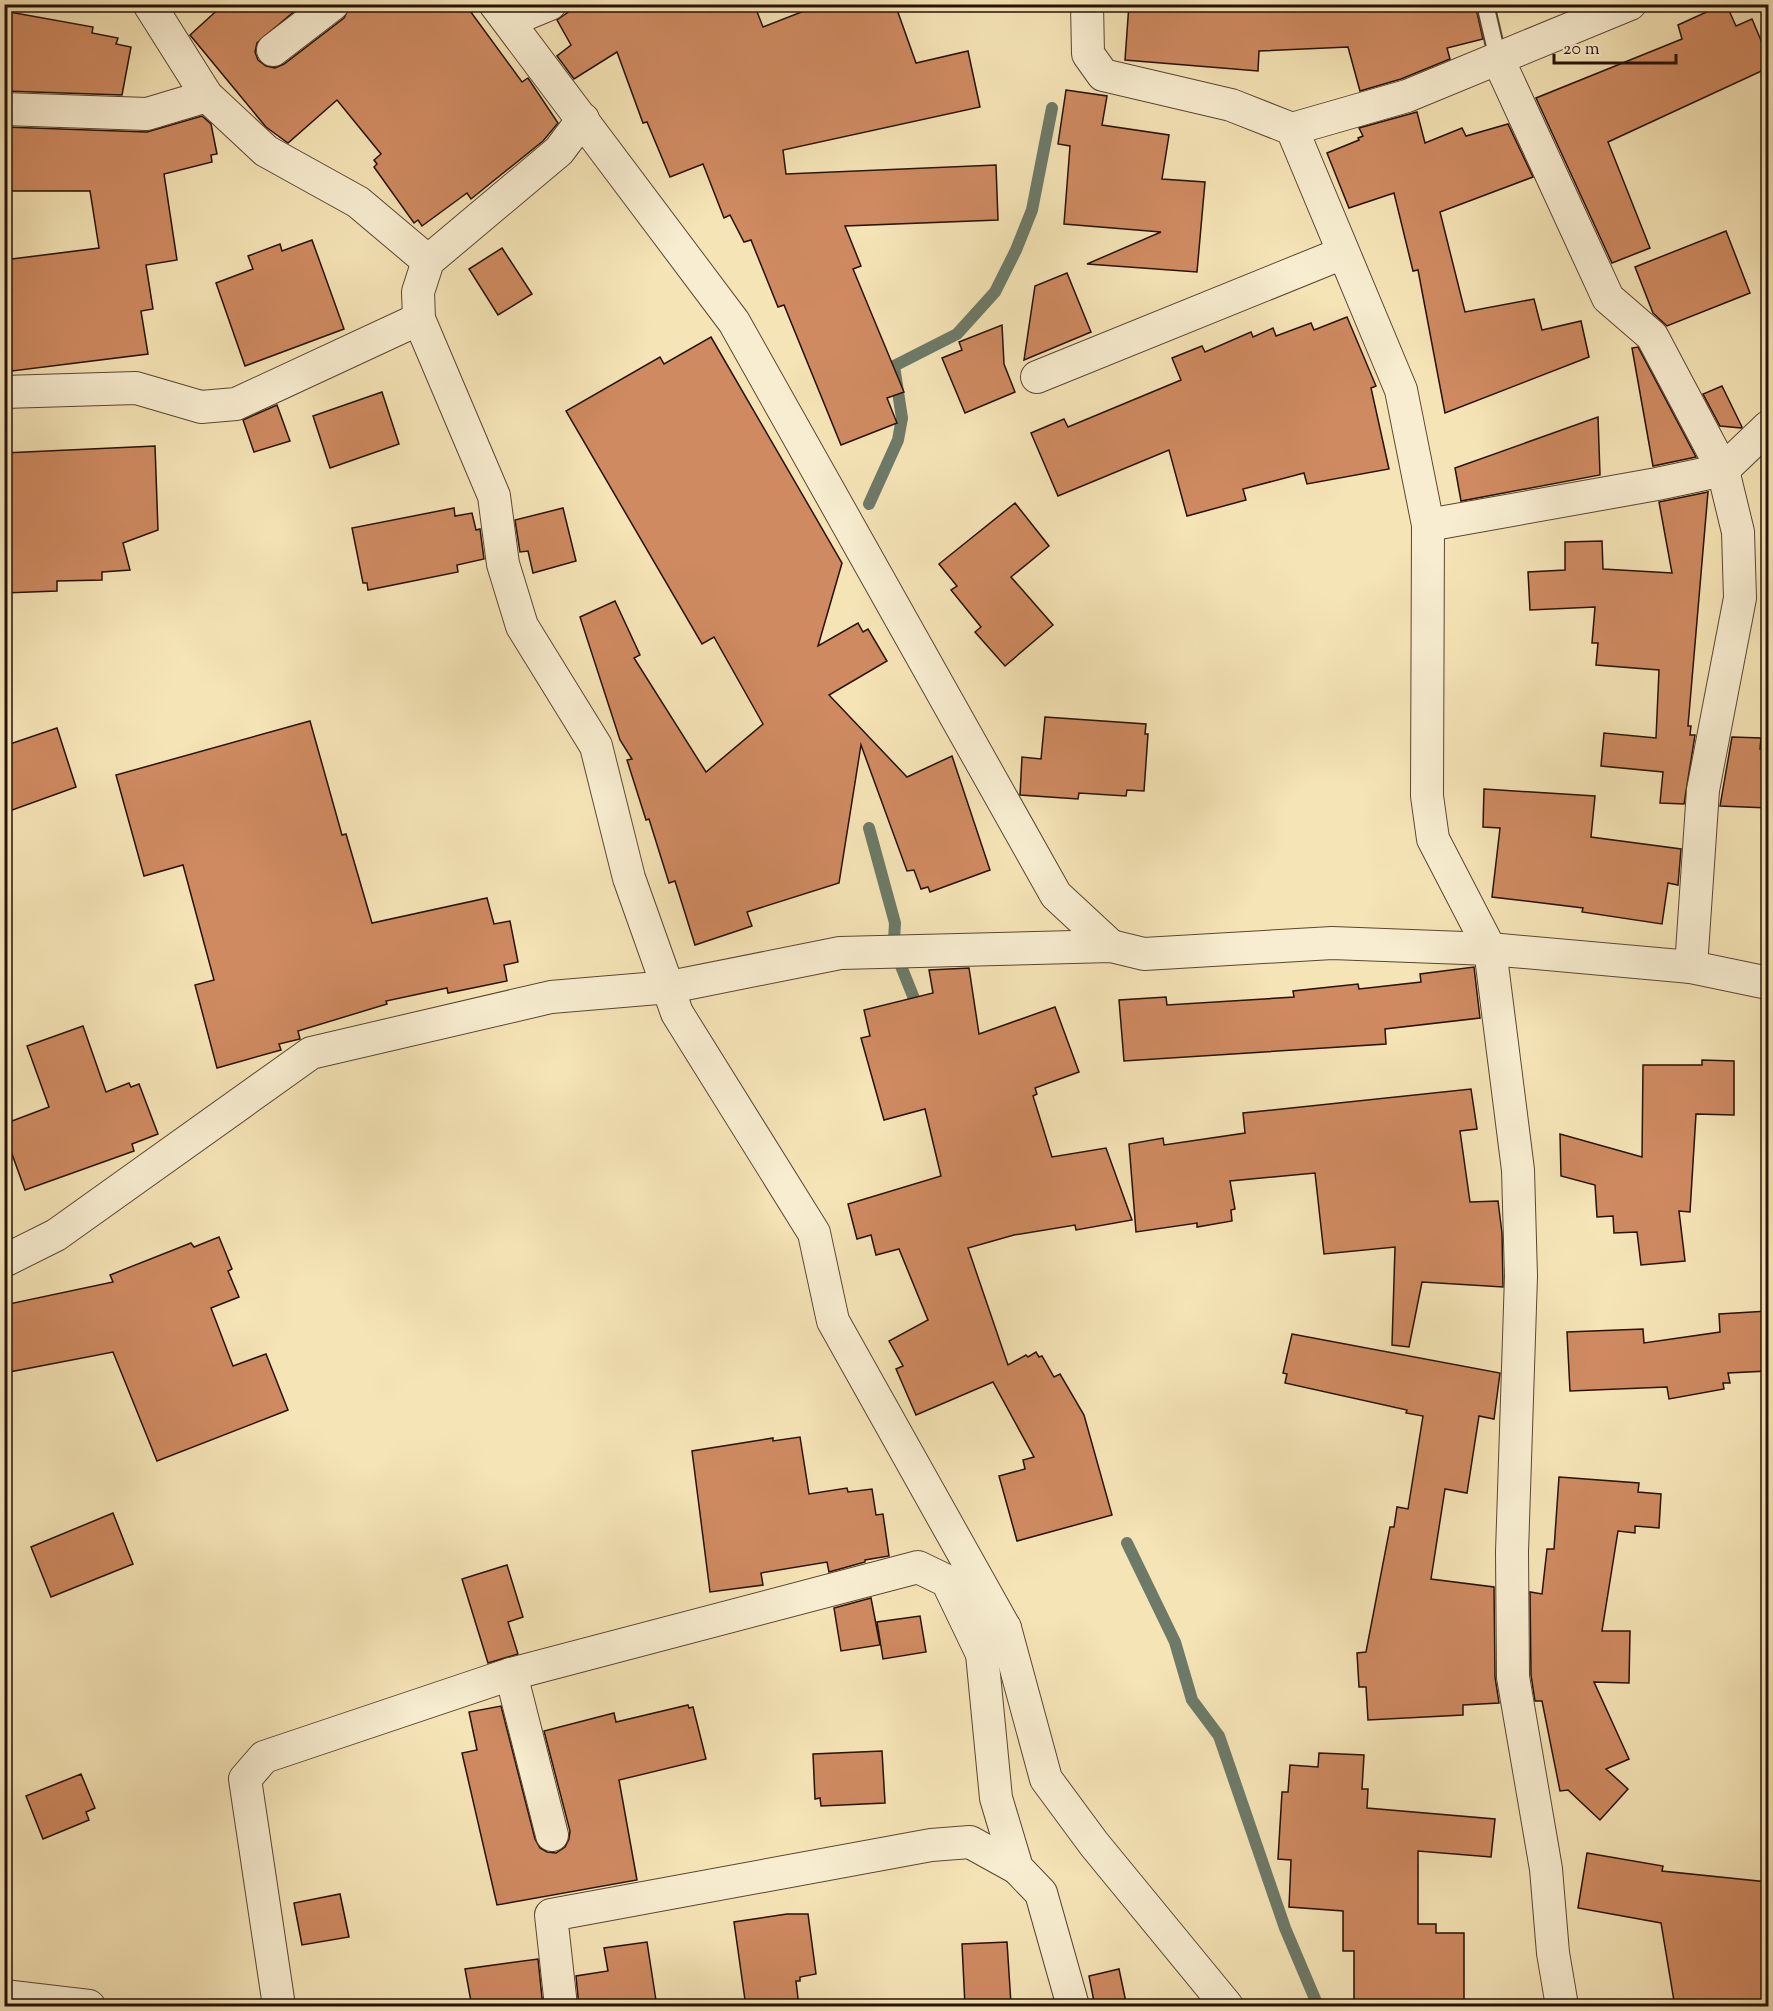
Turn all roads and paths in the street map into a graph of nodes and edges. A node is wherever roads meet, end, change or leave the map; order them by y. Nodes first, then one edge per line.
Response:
1 (149, 4) edge
2 (333, 4) edge
3 (550, 4) edge
4 (1087, 4) edge
5 (1485, 4) edge
6 (1630, 4) edge
7 (502, 13) edge
8 (273, 50) dead end
9 (1498, 58) junction
10 (207, 96) junction
11 (4, 109) edge
12 (583, 119) junction
13 (1292, 129) junction
14 (1343, 253) junction
15 (428, 261) junction
16 (418, 319) junction
17 (1037, 377) dead end
18 (4, 392) edge
19 (1768, 427) edge
20 (1723, 470) junction
21 (1428, 525) junction
22 (1111, 946) junction
23 (1490, 949) junction
24 (1691, 967) junction
25 (1768, 983) edge
26 (670, 987) junction
27 (4, 1261) edge
28 (1005, 1628) junction
29 (982, 1654) junction
30 (511, 1674) junction
31 (552, 1835) dead end
32 (1017, 1869) junction
33 (4, 1996) edge
34 (90, 2007) edge
35 (279, 2007) edge
36 (561, 2007) edge
37 (1073, 2007) edge
38 (1227, 2007) edge
39 (1562, 2007) edge

1 - 10 street
2 - 8 street
3 - 7 street
4 - 13 street
5 - 9 lane
6 - 9 street
7 - 12 street
9 - 13 street
9 - 20 street
10 - 11 street
10 - 15 street
12 - 15 street
12 - 22 street
13 - 14 street
14 - 17 street
14 - 21 street
15 - 16 street
16 - 18 street
16 - 26 street
19 - 20 street
20 - 21 street
20 - 24 street
21 - 23 street
22 - 23 street
22 - 26 street
23 - 24 street
23 - 39 street
24 - 25 street
26 - 27 street
26 - 28 street
28 - 29 street
28 - 38 street
29 - 30 street
29 - 32 street
30 - 31 street
30 - 35 street
32 - 36 street
32 - 37 street
33 - 34 street

